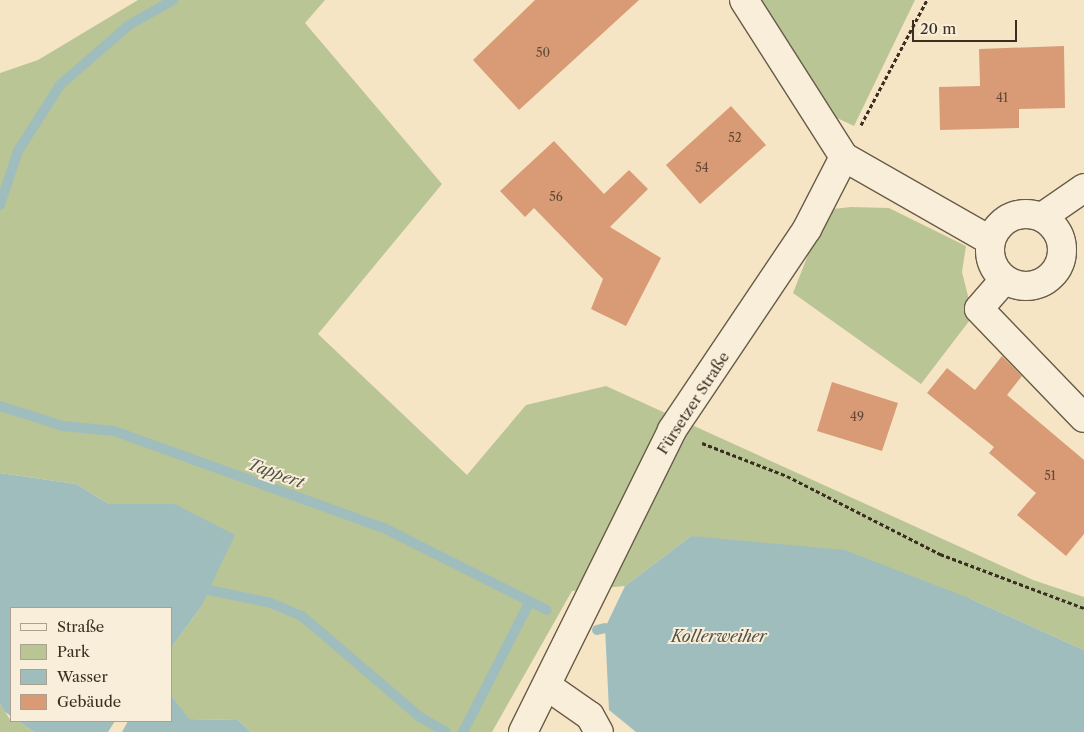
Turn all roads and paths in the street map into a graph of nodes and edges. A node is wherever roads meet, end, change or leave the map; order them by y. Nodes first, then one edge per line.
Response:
1 (744, 0) edge
2 (927, 0) edge
3 (844, 157) junction
4 (1084, 188) edge
5 (1042, 217) junction
6 (991, 242) junction
7 (1004, 280) junction
8 (1084, 418) edge
9 (672, 430) junction
10 (1084, 608) edge
11 (547, 686) junction
12 (523, 732) edge
13 (599, 732) edge

1 - 3 street
2 - 3 path
3 - 6 street
3 - 9 street, Fürsetzer Straße
4 - 5 street
5 - 6 street
5 - 7 street
6 - 7 street
7 - 8 street
9 - 10 path
9 - 11 street, Fürsetzer Straße
11 - 12 street, Fürsetzer Straße
11 - 13 street

